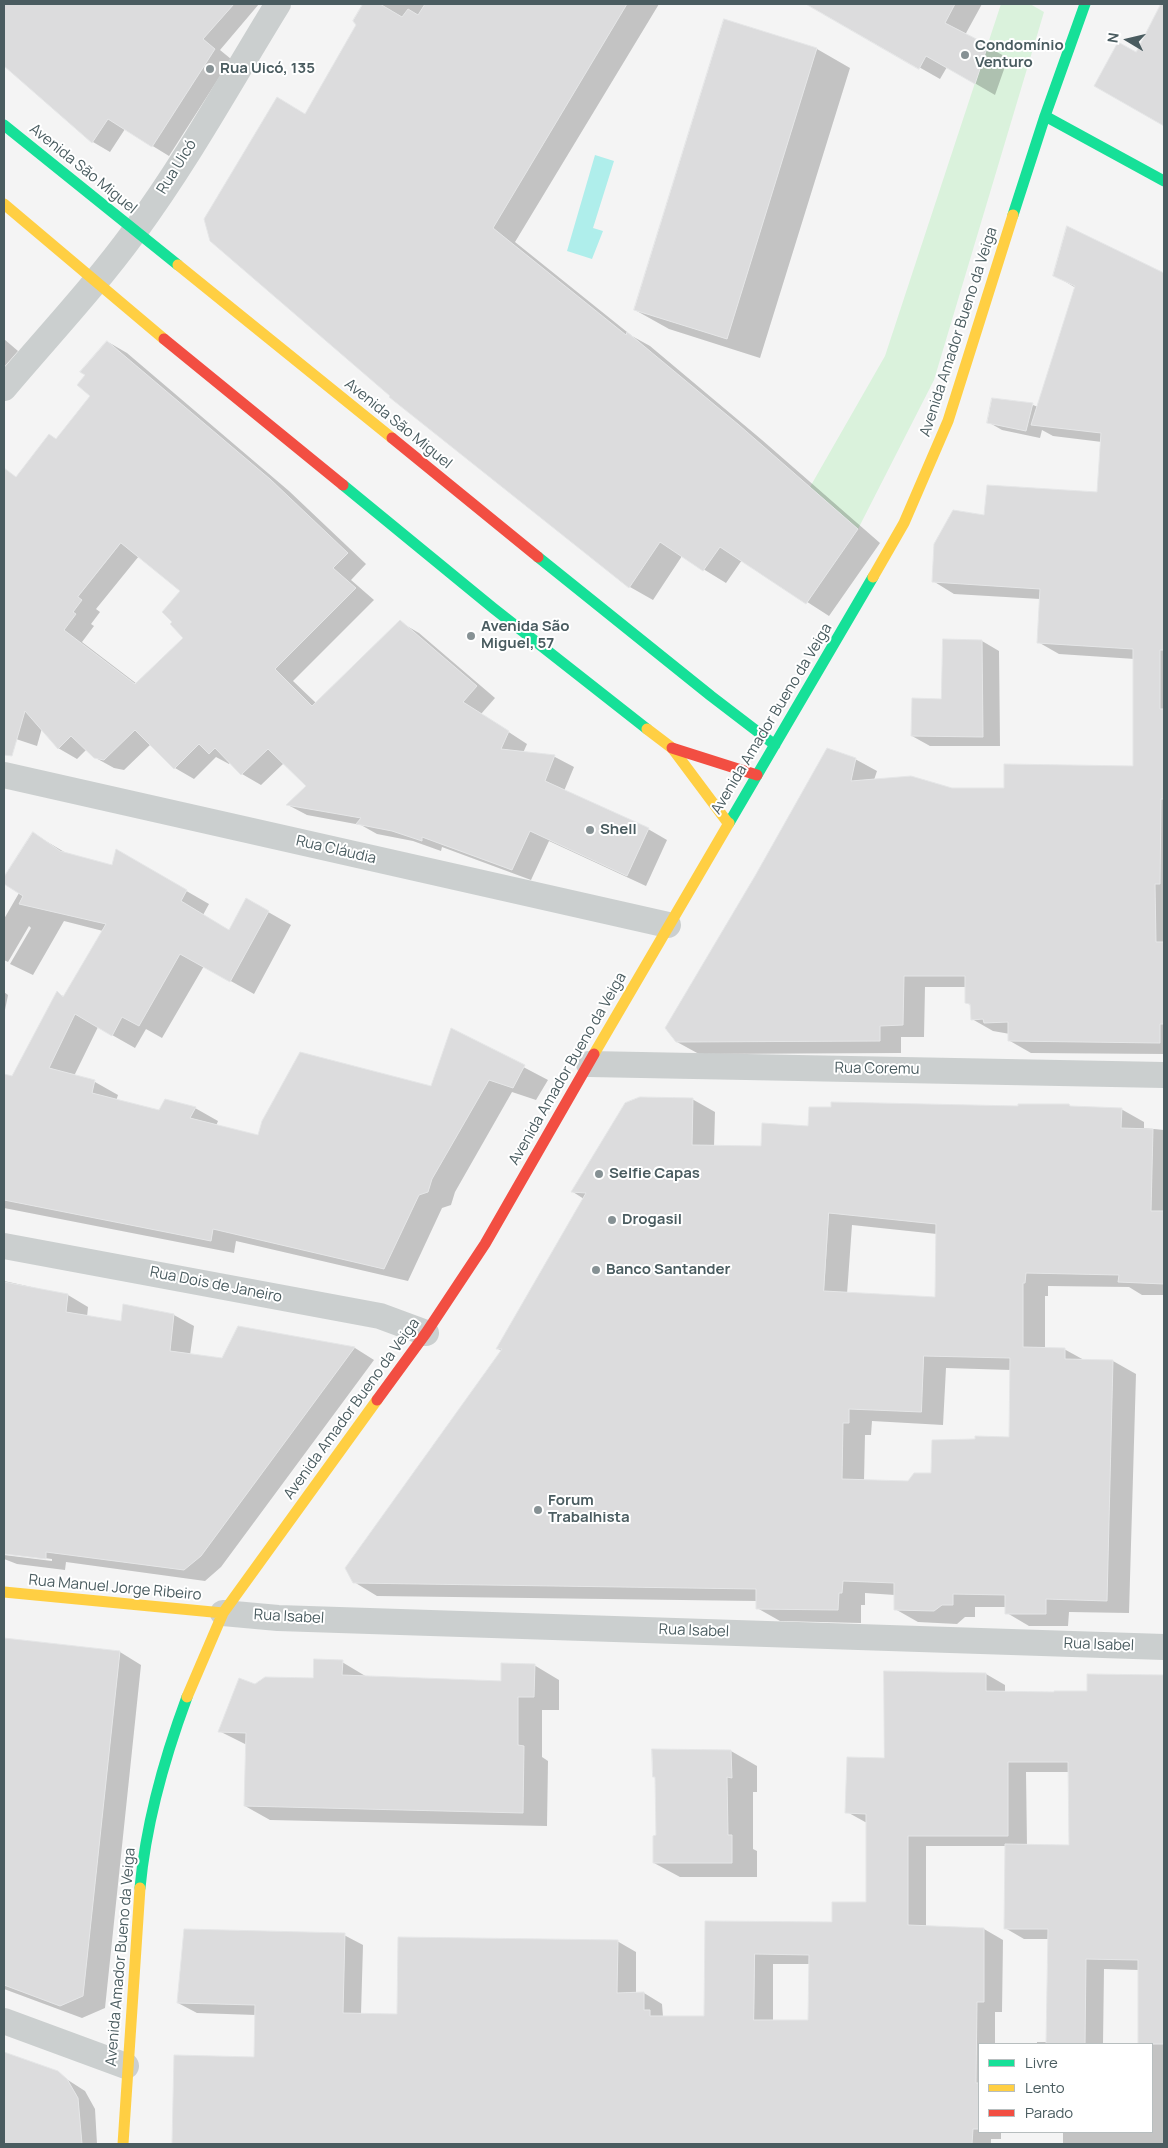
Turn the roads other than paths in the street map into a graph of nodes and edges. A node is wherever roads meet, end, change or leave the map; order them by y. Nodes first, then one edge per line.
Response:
1 (278, 4) edge
2 (1085, 4) edge
3 (1045, 116) junction
4 (4, 125) edge
5 (1164, 181) edge
6 (4, 204) edge
7 (136, 230) junction
8 (96, 282) junction
9 (4, 388) edge
10 (775, 745) junction
11 (672, 748) junction
12 (4, 775) edge
13 (757, 775) junction
14 (728, 823) junction
15 (668, 925) junction
16 (589, 1064) junction
17 (1164, 1075) edge
18 (4, 1246) edge
19 (426, 1333) junction
20 (4, 1592) edge
21 (224, 1613) junction
22 (1164, 1647) edge
23 (4, 2021) edge
24 (126, 2066) junction
25 (123, 2144) edge

1 - 7 street, Rua Uicó
2 - 3 main road, Avenida Amador Bueno da Veiga
3 - 5 main road
3 - 10 main road, Avenida Amador Bueno da Veiga
4 - 7 main road, Avenida São Miguel
6 - 8 main road
7 - 8 street, Rua Uicó
7 - 10 main road, Avenida São Miguel
8 - 9 street, Rua Uicó
8 - 11 main road
10 - 13 main road, Avenida Amador Bueno da Veiga
11 - 13 main road
11 - 14 main road
12 - 15 street, Rua Cláudia
13 - 14 main road, Avenida Amador Bueno da Veiga
14 - 15 main road, Avenida Amador Bueno da Veiga
15 - 16 main road, Avenida Amador Bueno da Veiga
16 - 17 street, Rua Coremu
16 - 19 main road, Avenida Amador Bueno da Veiga
18 - 19 street, Rua Dois de Janeiro
19 - 21 main road, Avenida Amador Bueno da Veiga
20 - 21 main road, Rua Manuel Jorge Ribeiro
21 - 22 street, Rua Isabel
21 - 24 main road, Avenida Amador Bueno da Veiga
23 - 24 street
24 - 25 main road, Avenida Amador Bueno da Veiga

